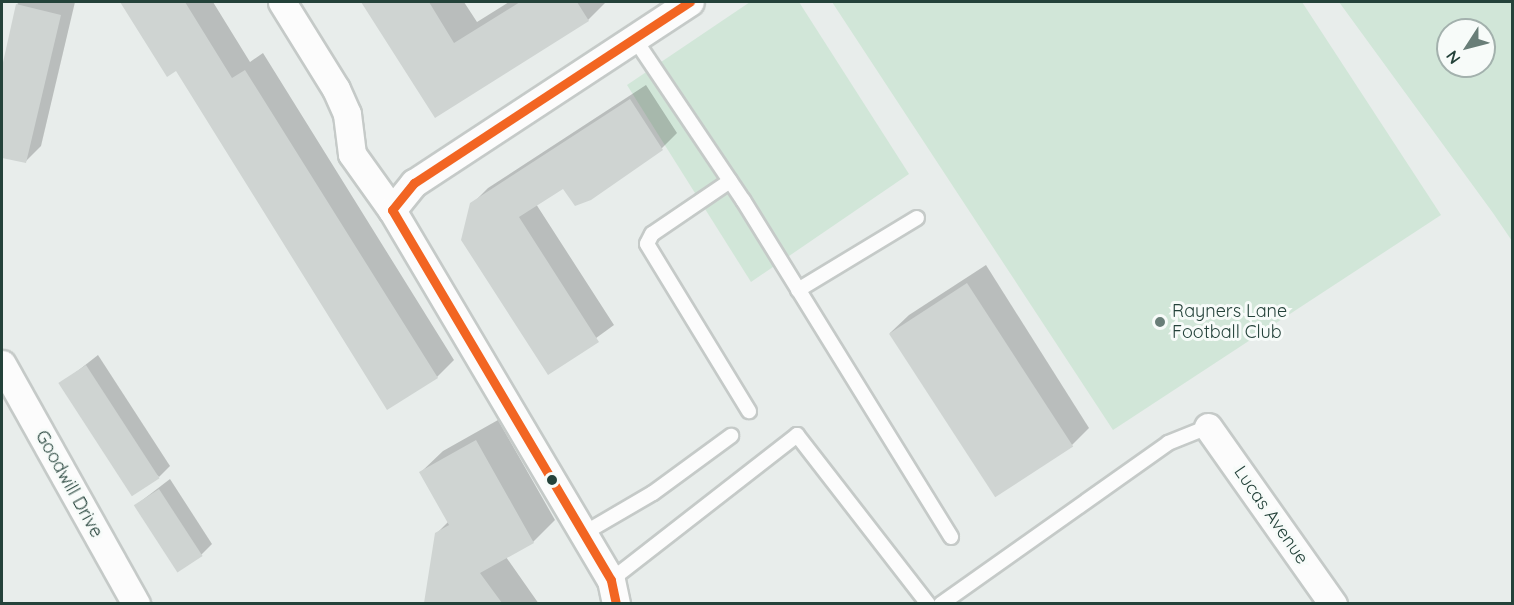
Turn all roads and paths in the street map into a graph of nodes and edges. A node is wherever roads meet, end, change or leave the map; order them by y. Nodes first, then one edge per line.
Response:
1 (282, 2) edge
2 (690, 2) edge
3 (634, 38) junction
4 (730, 181) junction
5 (392, 210) junction
6 (916, 218) dead end
7 (798, 290) junction
8 (2, 364) edge
9 (749, 411) dead end
10 (1208, 427) joint
11 (731, 436) dead end
12 (580, 535) junction
13 (951, 537) dead end
14 (614, 592) edge
15 (136, 603) edge
16 (928, 603) edge
17 (942, 603) edge
18 (1333, 603) edge

1 - 5 street
2 - 3 street
3 - 4 lane
3 - 5 street
4 - 7 lane
4 - 9 lane
5 - 12 street
6 - 7 lane
7 - 13 lane
8 - 15 street, Goodwill Drive
10 - 17 lane
10 - 18 street, Lucas Avenue
11 - 12 lane
12 - 14 street
14 - 16 lane

